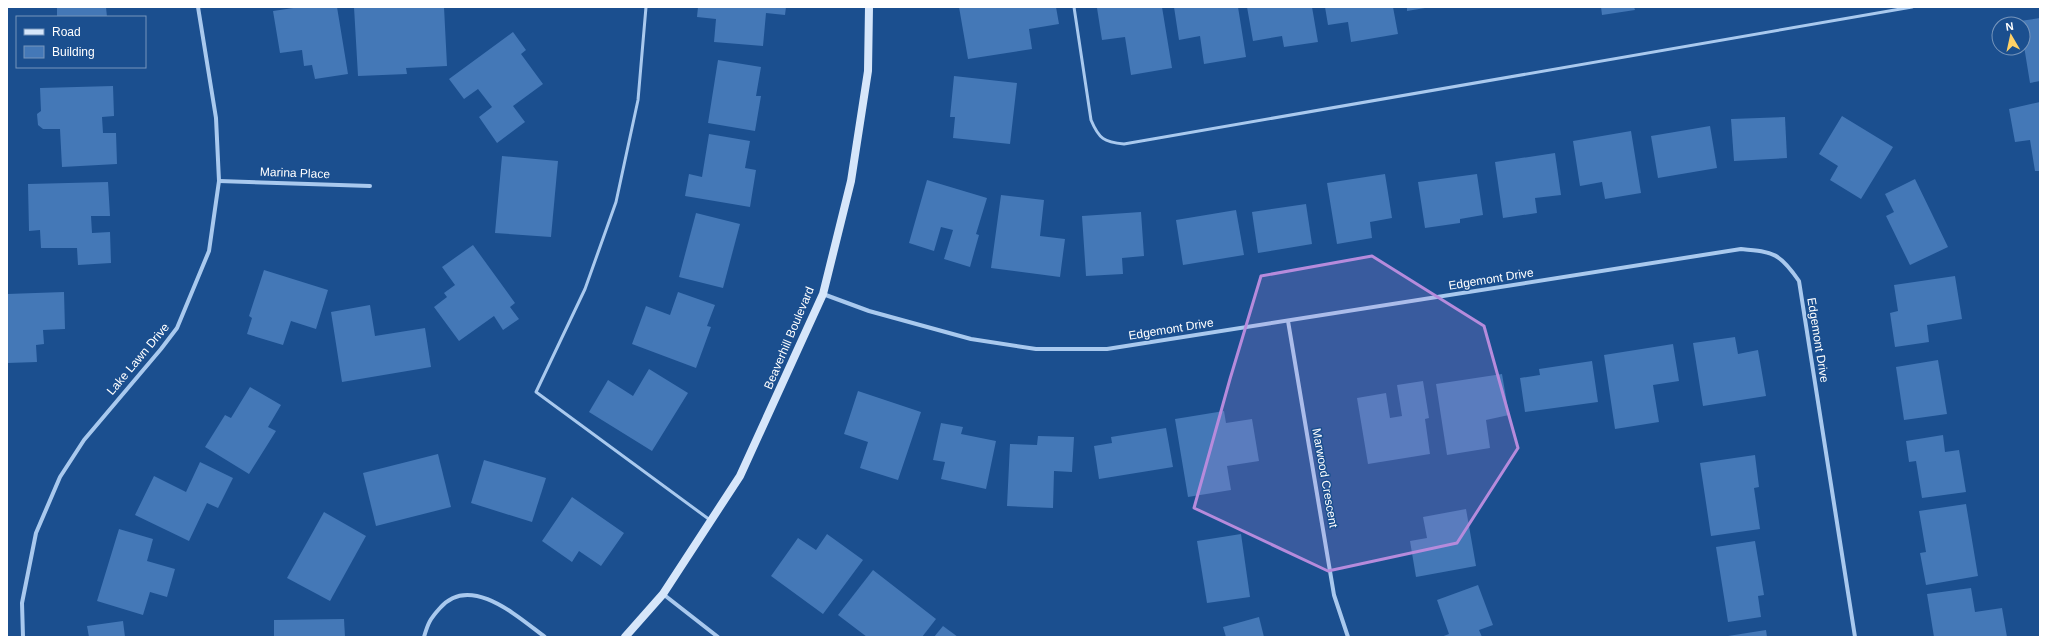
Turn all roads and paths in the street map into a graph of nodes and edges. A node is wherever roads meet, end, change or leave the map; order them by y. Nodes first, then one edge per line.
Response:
1 (198, 7) edge
2 (646, 7) edge
3 (869, 7) edge
4 (1074, 7) edge
5 (1912, 7) edge
6 (219, 181) junction
7 (370, 186) dead end
8 (823, 294) junction
9 (1288, 321) junction
10 (711, 521) junction
11 (663, 594) junction
12 (23, 637) edge
13 (424, 637) edge
14 (545, 637) edge
15 (625, 637) edge
16 (718, 637) edge
17 (1348, 637) edge
18 (1855, 637) edge

1 - 6 street, Lake Lawn Drive
2 - 10 lane
3 - 8 street, Beaverhill Boulevard
4 - 5 lane
6 - 7 street, Marina Place
6 - 12 street, Lake Lawn Drive
8 - 9 street, Edgemont Drive
8 - 10 street, Beaverhill Boulevard
9 - 17 street, Marwood Crescent
9 - 18 street, Edgemont Drive
10 - 11 street, Beaverhill Boulevard
11 - 15 street, Beaverhill Boulevard
11 - 16 street
13 - 14 street

